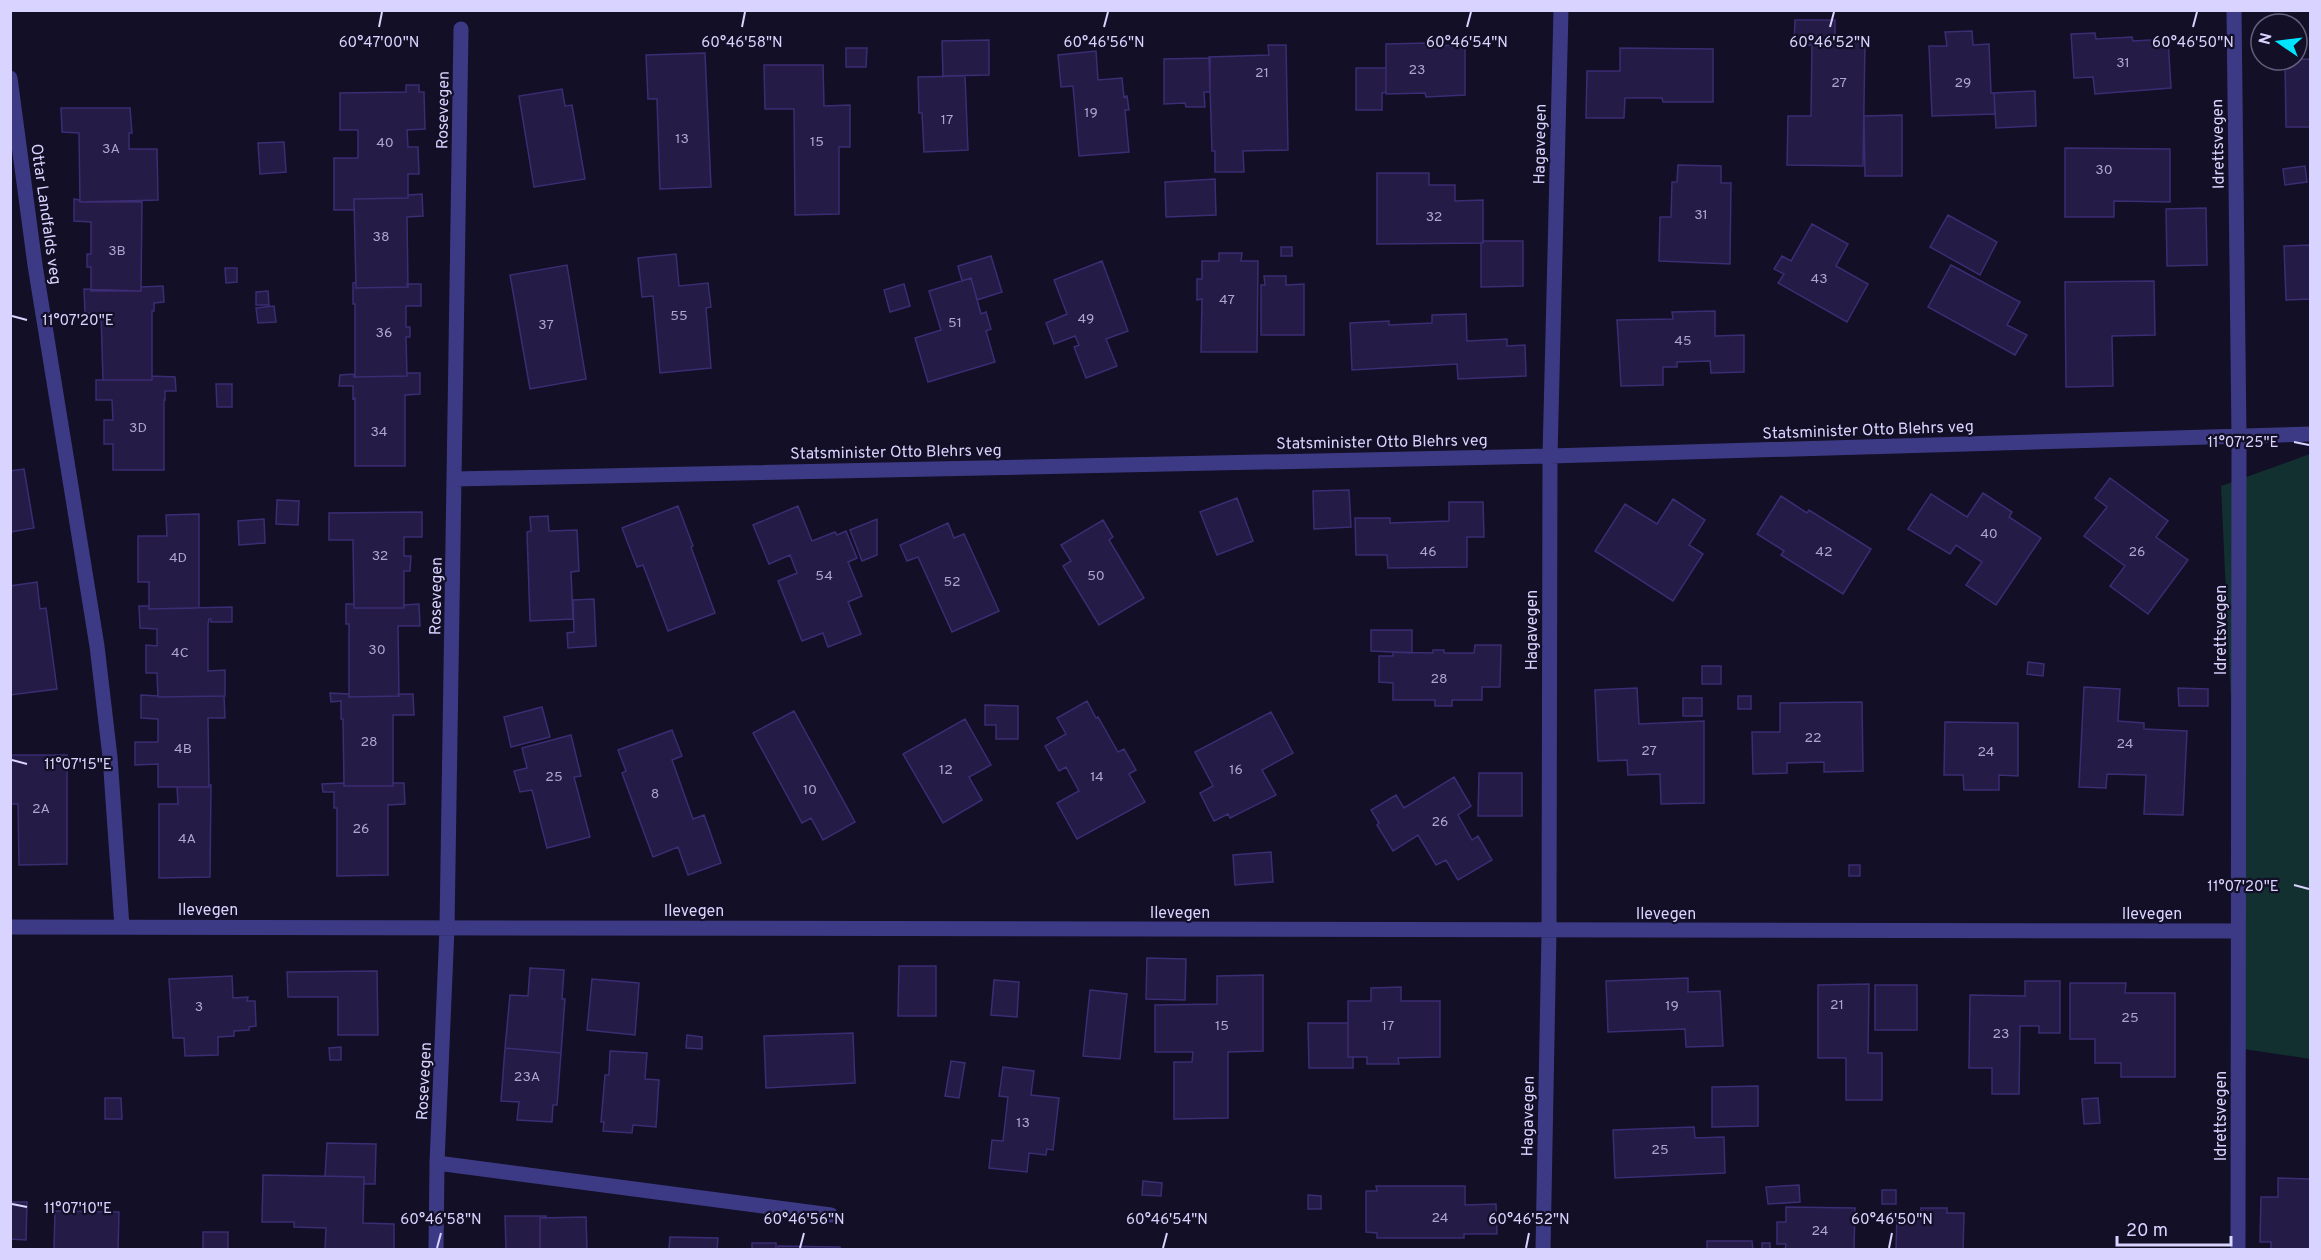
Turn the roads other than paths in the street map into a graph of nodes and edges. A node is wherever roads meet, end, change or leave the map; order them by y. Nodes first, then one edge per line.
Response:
1 (1561, 10) edge
2 (2234, 10) edge
3 (460, 29) dead end
4 (10, 78) edge
5 (2310, 434) edge
6 (2239, 437) junction
7 (1550, 456) junction
8 (455, 479) junction
9 (10, 927) edge
10 (122, 927) junction
11 (447, 928) junction
12 (1549, 931) junction
13 (2238, 931) junction
14 (437, 1163) junction
15 (831, 1215) dead end
16 (436, 1250) edge
17 (1543, 1250) edge
18 (2238, 1250) edge

1 - 7 street, Hagavegen
2 - 6 street, Idrettsvegen
3 - 8 street, Rosevegen
4 - 10 street, Ottar Landfalds veg
5 - 6 street, Statsminister Otto Blehrs veg
6 - 7 street, Statsminister Otto Blehrs veg
6 - 13 street, Idrettsvegen
7 - 8 street, Statsminister Otto Blehrs veg
7 - 12 street, Hagavegen
8 - 11 street, Rosevegen
9 - 10 street, Ilevegen
10 - 11 street, Ilevegen
11 - 12 street, Ilevegen
11 - 14 street, Rosevegen
12 - 13 street, Ilevegen
12 - 17 street, Hagavegen
13 - 18 street, Idrettsvegen
14 - 15 street
14 - 16 street, Rosevegen

